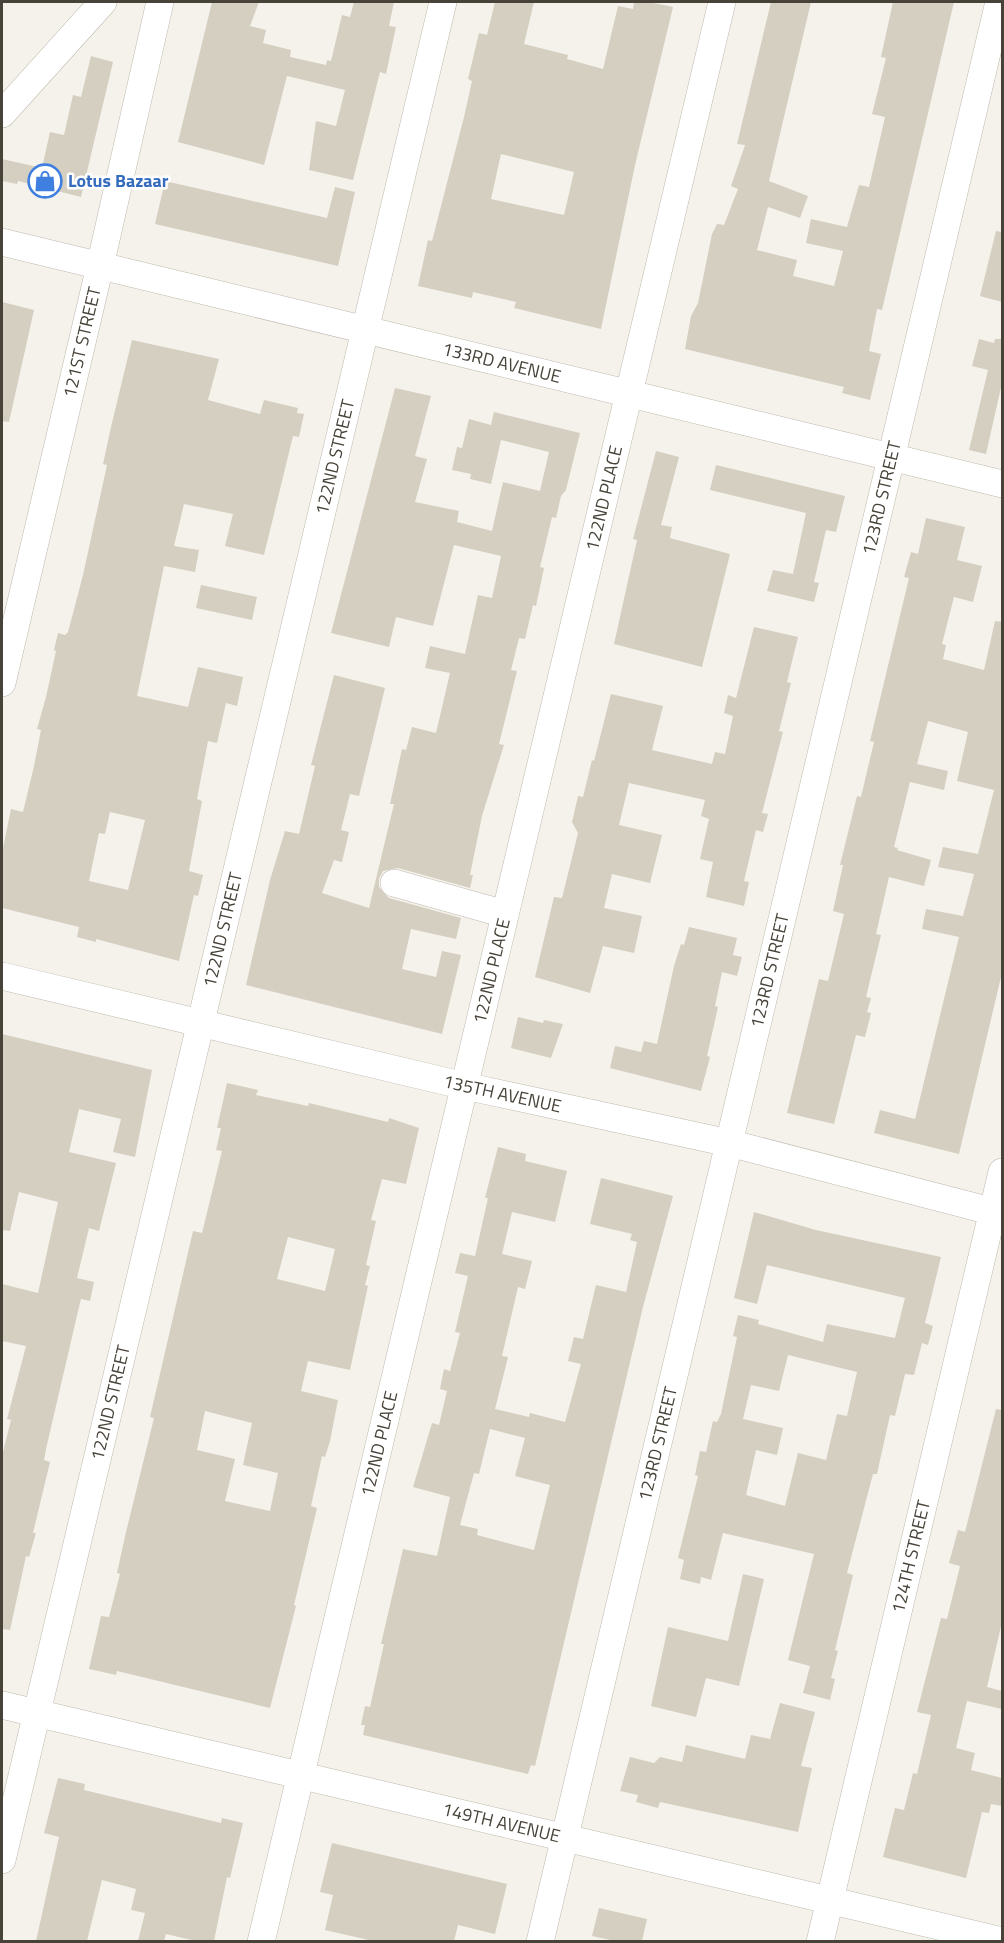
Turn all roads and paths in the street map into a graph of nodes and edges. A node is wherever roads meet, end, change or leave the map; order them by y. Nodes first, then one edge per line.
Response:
1 (103, 2) edge
2 (160, 2) edge
3 (442, 2) edge
4 (722, 2) edge
5 (999, 2) edge
6 (2, 114) edge
7 (2, 242) edge
8 (100, 266) junction
9 (364, 330) junction
10 (628, 394) junction
11 (891, 457) junction
12 (1002, 484) edge
13 (2, 683) edge
14 (394, 883) dead end
15 (505, 914) junction
16 (2, 976) edge
17 (200, 1023) junction
18 (465, 1086) junction
19 (729, 1143) junction
20 (1002, 1172) edge
21 (998, 1213) edge
22 (2, 1705) edge
23 (36, 1713) junction
24 (300, 1775) junction
25 (565, 1838) junction
26 (2, 1860) edge
27 (830, 1900) junction
28 (261, 1941) edge
29 (540, 1941) edge
30 (820, 1941) edge
31 (1002, 1941) edge

1 - 6 street
2 - 8 street, 121ST STREET
3 - 9 street, 122ND STREET
4 - 10 street, 122ND PLACE
5 - 11 street, 123RD STREET
7 - 8 street, 133RD AVENUE
8 - 9 street, 133RD AVENUE
8 - 13 street, 121ST STREET
9 - 10 street, 133RD AVENUE
9 - 17 street, 122ND STREET
10 - 11 street, 133RD AVENUE
10 - 15 street, 122ND PLACE
11 - 12 street, 133RD AVENUE
11 - 19 street, 123RD STREET
14 - 15 street
15 - 18 street, 122ND PLACE
16 - 17 street, 135TH AVENUE
17 - 18 street, 135TH AVENUE
17 - 23 street, 122ND STREET
18 - 19 street, 135TH AVENUE
18 - 24 street, 122ND PLACE
19 - 21 street, 135TH AVENUE
19 - 25 street, 123RD STREET
20 - 21 street, 124TH STREET
21 - 27 street, 124TH STREET
22 - 23 street, 149TH AVENUE
23 - 24 street, 149TH AVENUE
23 - 26 street, 122ND STREET
24 - 25 street, 149TH AVENUE
24 - 28 street, 122ND PLACE
25 - 27 street, 149TH AVENUE
25 - 29 street, 123RD STREET
27 - 30 street, 124TH STREET
27 - 31 street, 149TH AVENUE

